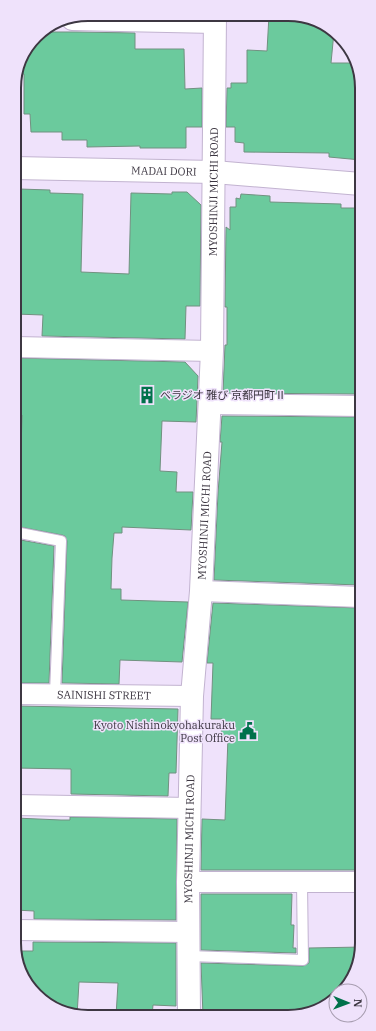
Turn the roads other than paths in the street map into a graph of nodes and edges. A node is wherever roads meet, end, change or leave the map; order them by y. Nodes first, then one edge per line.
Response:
1 (215, 21) edge
2 (21, 168) edge
3 (214, 172) junction
4 (355, 184) edge
5 (21, 347) edge
6 (212, 350) junction
7 (210, 404) junction
8 (355, 406) edge
9 (21, 533) edge
10 (201, 591) junction
11 (355, 597) edge
12 (21, 694) edge
13 (55, 694) junction
14 (192, 696) junction
15 (21, 805) edge
16 (190, 808) junction
17 (188, 882) junction
18 (302, 882) junction
19 (355, 882) edge
20 (21, 930) edge
21 (188, 932) junction
22 (188, 956) junction
23 (189, 1010) edge

1 - 3 main road, MYOSHINJI MICHI ROAD
2 - 3 main road, MADAI DORI
3 - 4 main road, MADAI DORI
3 - 6 main road, MYOSHINJI MICHI ROAD
5 - 6 street
6 - 7 main road, MYOSHINJI MICHI ROAD
7 - 8 street
7 - 10 main road, MYOSHINJI MICHI ROAD
9 - 13 lane
10 - 11 street
10 - 14 main road, MYOSHINJI MICHI ROAD
12 - 13 street, SAINISHI STREET
13 - 14 street, SAINISHI STREET
14 - 16 main road, MYOSHINJI MICHI ROAD
15 - 16 street
16 - 17 main road, MYOSHINJI MICHI ROAD
17 - 18 street
17 - 21 main road, MYOSHINJI MICHI ROAD
18 - 19 street
18 - 22 lane
20 - 21 street
21 - 22 main road, MYOSHINJI MICHI ROAD
22 - 23 main road, MYOSHINJI MICHI ROAD

